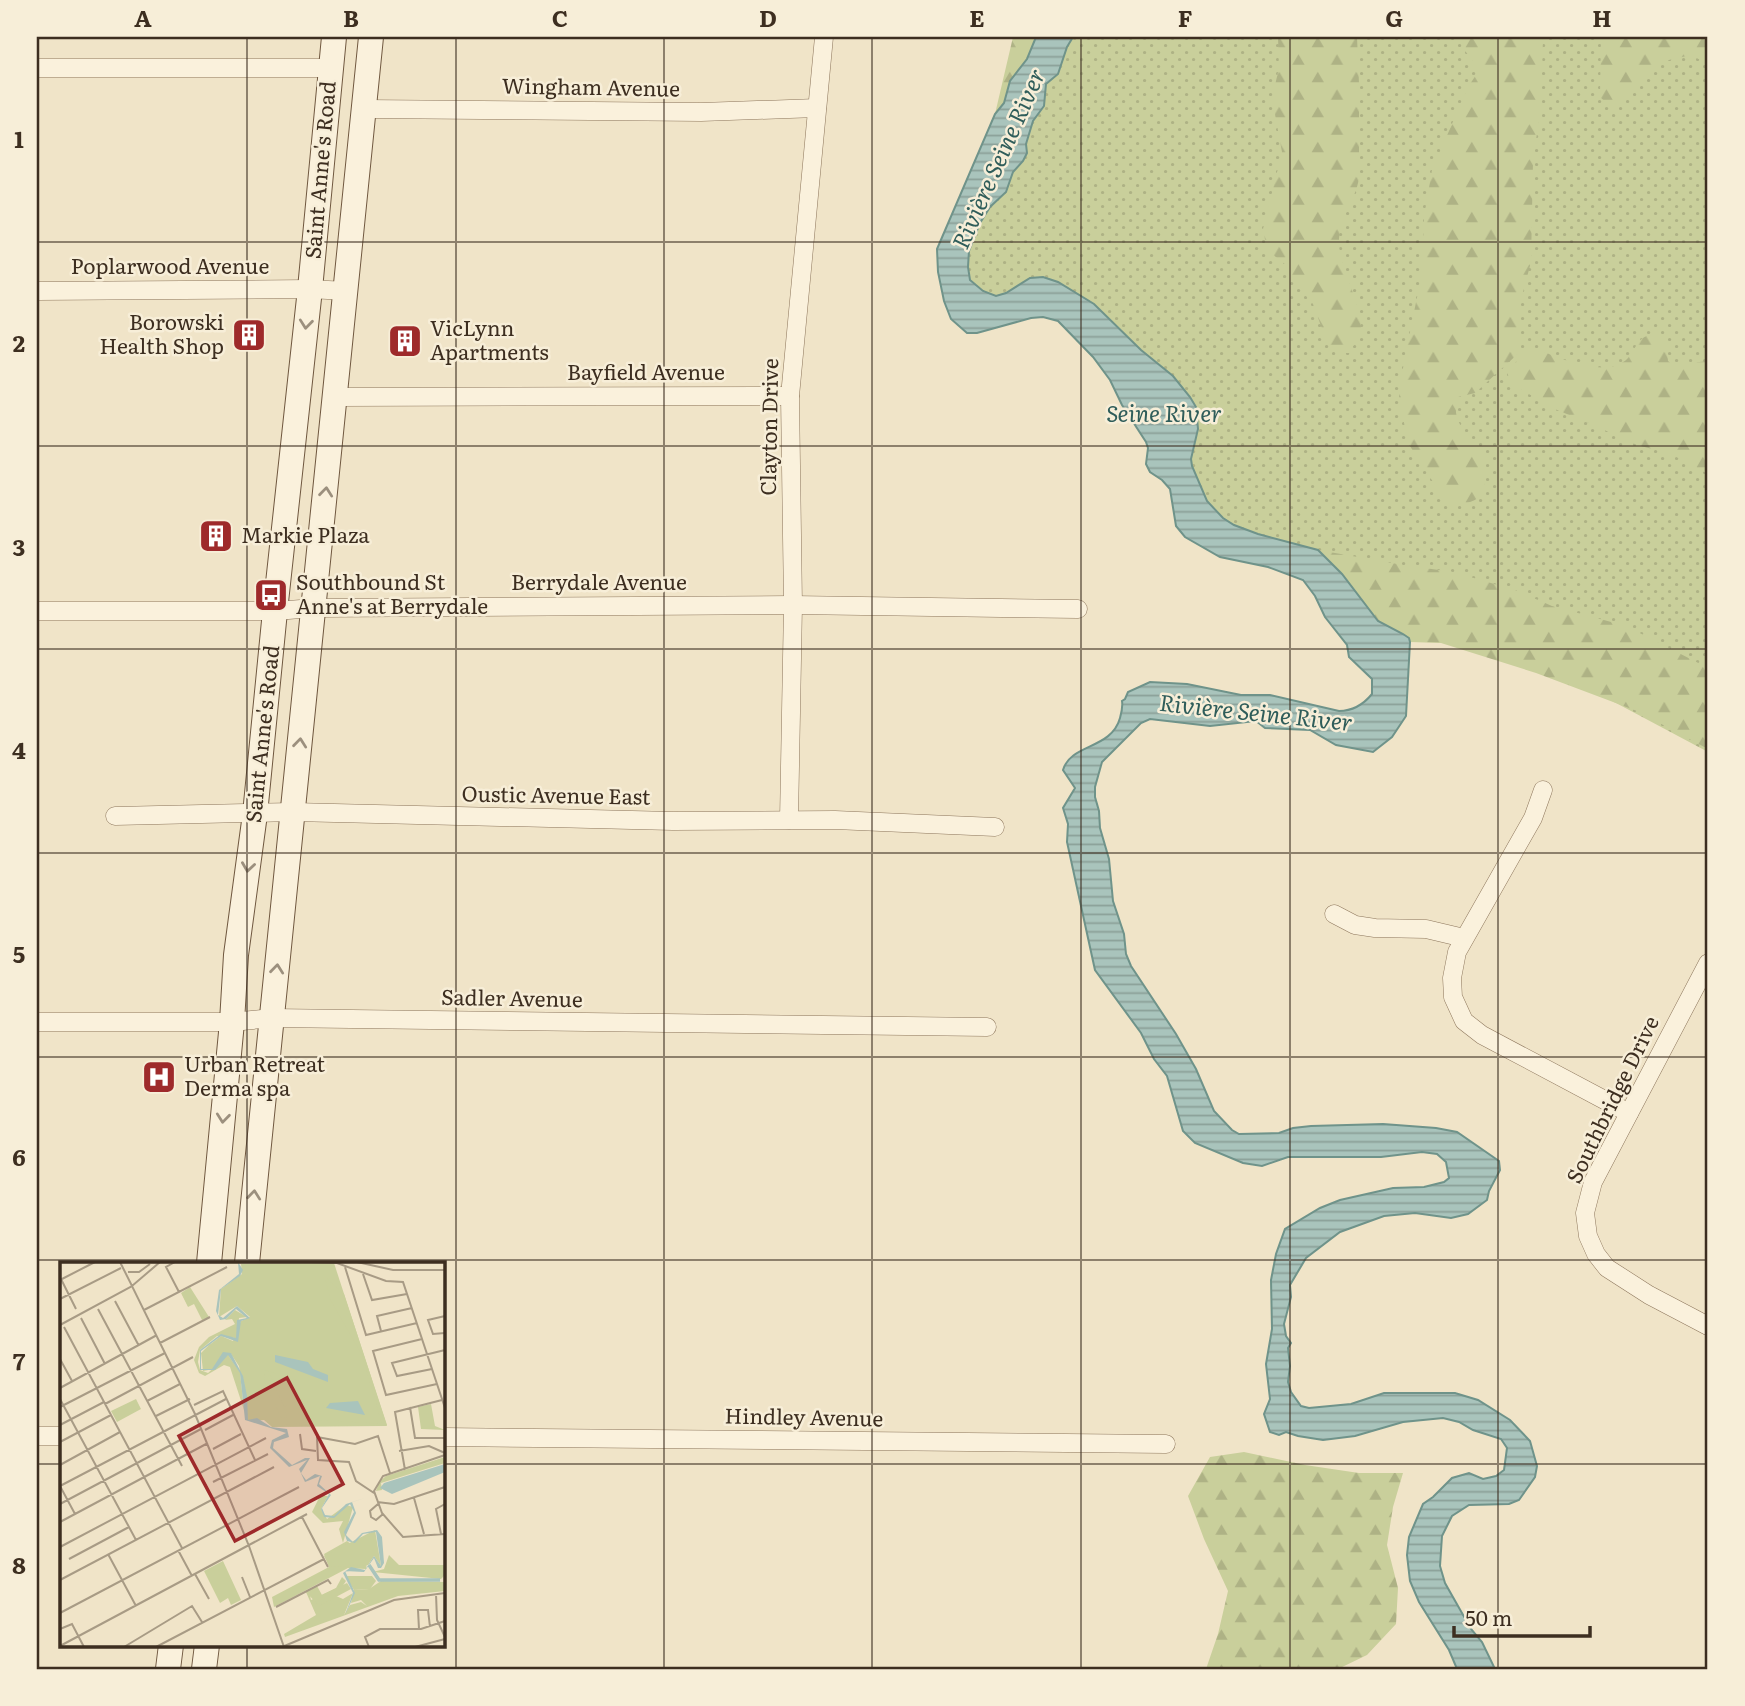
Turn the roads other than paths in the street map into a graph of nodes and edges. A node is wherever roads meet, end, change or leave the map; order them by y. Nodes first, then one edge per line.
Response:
1 (334, 37) edge
2 (371, 37) edge
3 (824, 37) edge
4 (37, 68) edge
5 (330, 68) junction
6 (817, 108) junction
7 (365, 109) junction
8 (310, 289) junction
9 (37, 291) edge
10 (346, 291) junction
11 (790, 396) junction
12 (335, 397) junction
13 (793, 605) junction
14 (314, 608) junction
15 (1078, 609) dead end
16 (37, 611) edge
17 (275, 611) junction
18 (1543, 790) dead end
19 (293, 812) junction
20 (255, 814) junction
21 (115, 816) dead end
22 (789, 820) junction
23 (995, 827) dead end
24 (1334, 914) dead end
25 (1464, 939) junction
26 (1708, 963) edge
27 (272, 1018) junction
28 (232, 1022) junction
29 (37, 1023) edge
30 (987, 1027) dead end
31 (1629, 1113) junction
32 (209, 1262) edge
33 (247, 1262) edge
34 (1708, 1326) edge
35 (37, 1436) edge
36 (60, 1436) edge
37 (444, 1437) edge
38 (1166, 1444) dead end
39 (171, 1646) edge
40 (207, 1646) edge
41 (168, 1669) edge
42 (204, 1669) edge

1 - 5 main road, Saint Anne's Road
2 - 7 main road, Saint Anne's Road
3 - 6 street, Clayton Drive
4 - 5 street
5 - 8 main road, Saint Anne's Road
6 - 7 street, Wingham Avenue
6 - 11 street, Clayton Drive
7 - 10 main road, Saint Anne's Road
8 - 9 street, Poplarwood Avenue
8 - 10 street, Poplarwood Avenue
8 -> 17 main road, Saint Anne's Road
10 - 12 main road, Saint Anne's Road
11 - 12 street, Bayfield Avenue
11 - 13 street, Clayton Drive
14 -> 12 main road, Saint Anne's Road
13 - 14 street, Berrydale Avenue
13 - 15 street, Berrydale Avenue
13 - 22 street, Clayton Drive
14 - 17 street, Berrydale Avenue
19 -> 14 main road, Saint Anne's Road
16 - 17 street, Berrydale Avenue
17 - 20 main road, Saint Anne's Road
18 - 25 street
19 - 20 street, Oustic Avenue East
19 - 22 street, Oustic Avenue East
27 -> 19 main road, Saint Anne's Road
20 - 21 street, Oustic Avenue East
20 -> 28 main road, Saint Anne's Road
22 - 23 street, Oustic Avenue East
24 - 25 street
25 - 31 street
26 - 31 street, Southbridge Drive
27 - 28 street, Sadler Avenue
27 - 30 street, Sadler Avenue
33 -> 27 main road, Saint Anne's Road
28 - 29 street, Sadler Avenue
28 -> 32 main road, Saint Anne's Road
31 - 34 street, Southbridge Drive
35 - 36 street
37 - 38 street, Hindley Avenue
39 - 41 main road
40 - 42 main road

